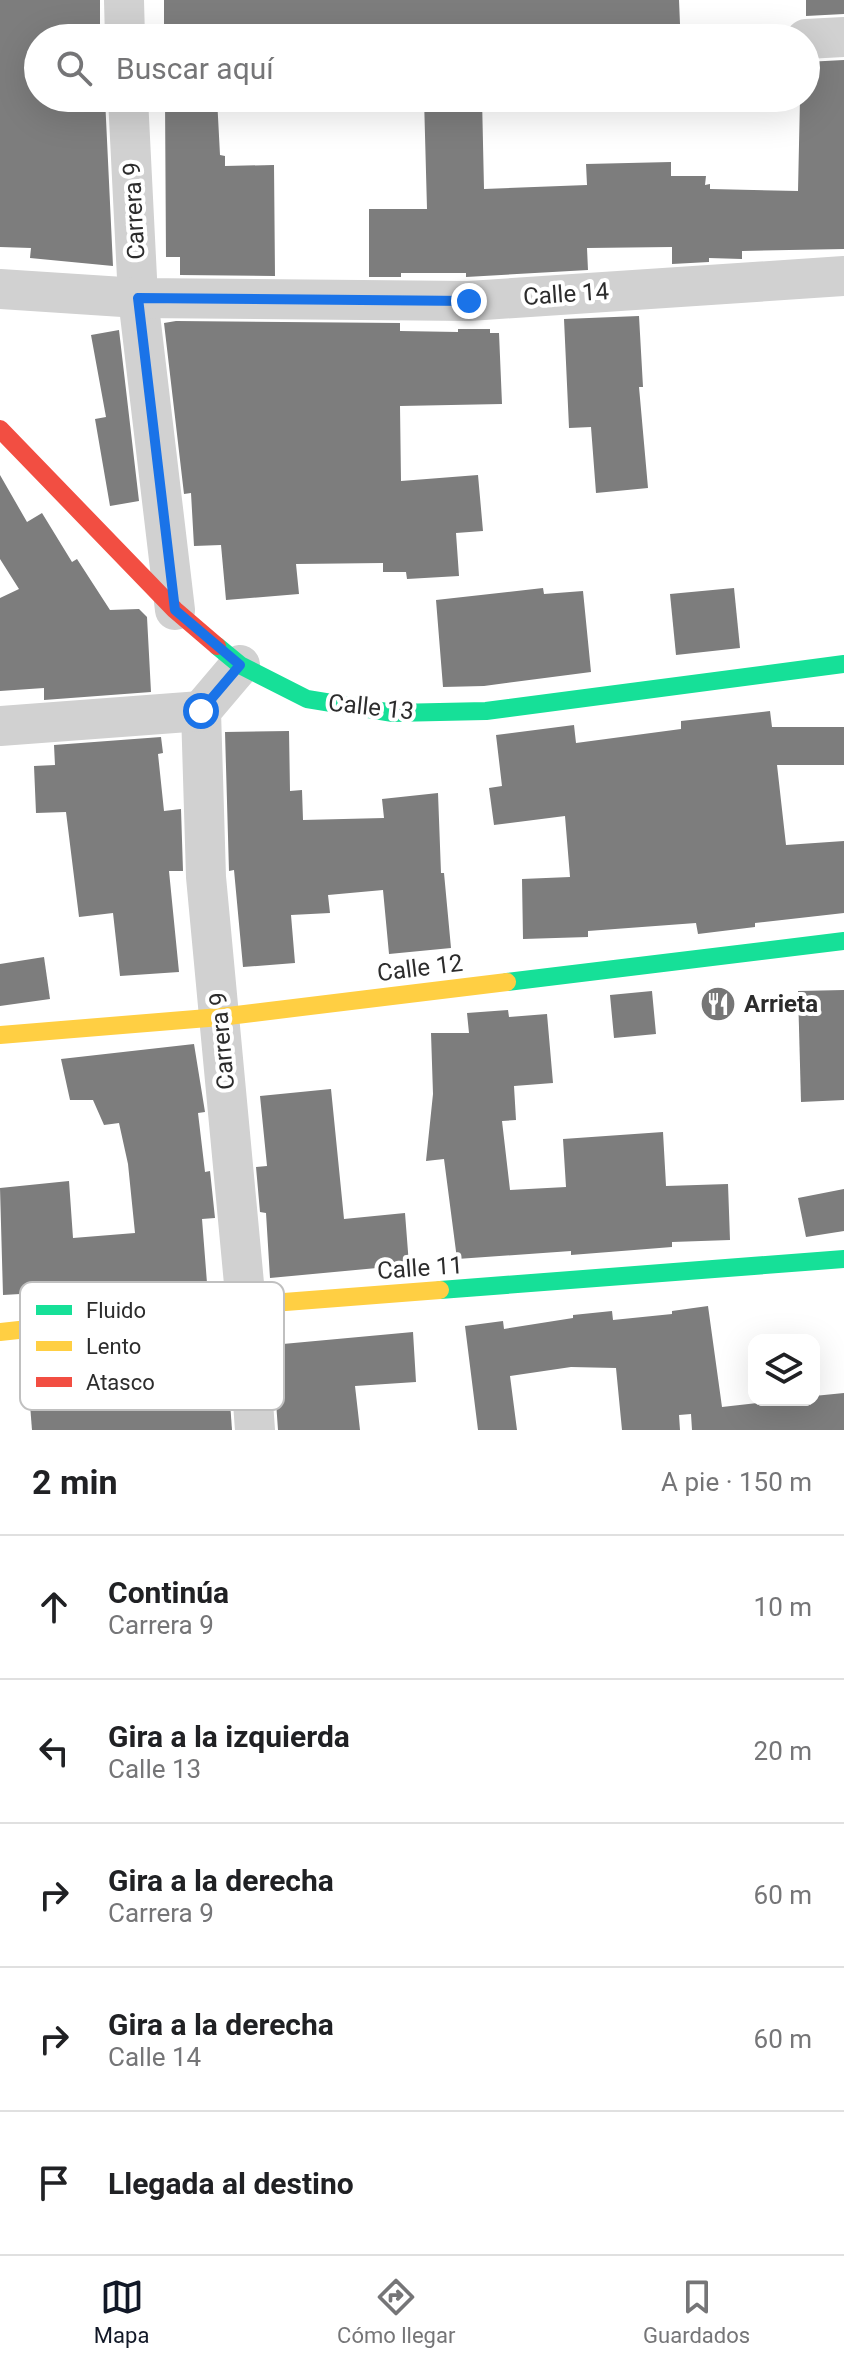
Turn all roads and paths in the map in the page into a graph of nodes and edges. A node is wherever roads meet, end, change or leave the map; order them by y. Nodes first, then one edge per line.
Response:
1 (124, 0) edge
2 (125, 24) edge
3 (844, 37) edge
4 (820, 38) edge
5 (129, 112) edge
6 (844, 276) edge
7 (0, 289) edge
8 (138, 298) junction
9 (0, 429) edge
10 (175, 610) junction
11 (844, 664) edge
12 (240, 665) junction
13 (201, 711) junction
14 (0, 726) edge
15 (844, 941) edge
16 (220, 1017) junction
17 (0, 1035) edge
18 (844, 1259) edge
19 (244, 1282) edge
20 (284, 1302) edge
21 (20, 1330) edge
22 (0, 1332) edge
23 (254, 1410) edge
24 (255, 1430) edge

1 - 2 street
3 - 4 street
5 - 8 street, Carrera 9
6 - 8 street, Calle 14
7 - 8 street, Calle 14
8 - 10 street, Carrera 9
9 - 10 street, Calle 13
10 - 12 street, Calle 13
11 - 12 street, Calle 13
12 - 13 street
13 - 14 street
13 - 16 street, Carrera 9
15 - 16 street, Calle 12
16 - 17 street, Calle 12
16 - 19 street, Carrera 9
18 - 20 street, Calle 11
21 - 22 street, Calle 11
23 - 24 street, Carrera 9

